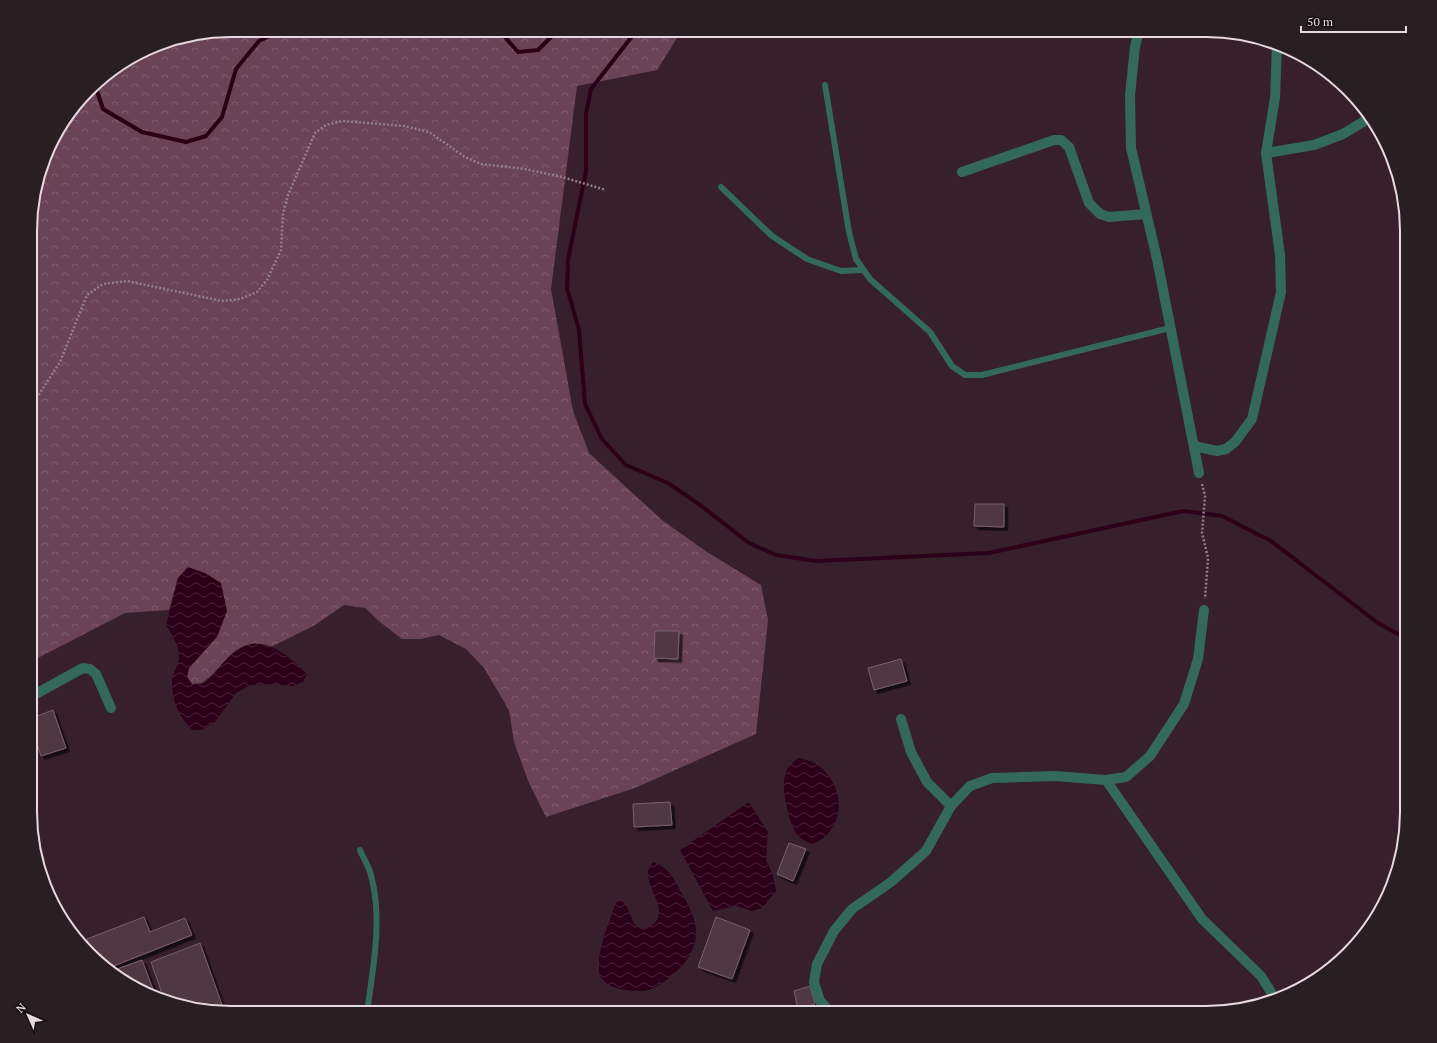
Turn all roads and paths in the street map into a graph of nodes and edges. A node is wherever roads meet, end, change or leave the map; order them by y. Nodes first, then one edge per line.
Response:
1 (1137, 37) edge
2 (1277, 51) edge
3 (825, 85) dead end
4 (1365, 120) edge
5 (1266, 153) junction
6 (962, 172) dead end
7 (721, 187) dead end
8 (606, 190) dead end
9 (1146, 214) junction
10 (863, 270) junction
11 (1170, 328) junction
12 (37, 397) edge
13 (1194, 446) junction
14 (1199, 473) dead end
15 (1205, 496) dead end
16 (1204, 610) joint
17 (37, 693) edge
18 (112, 708) dead end
19 (901, 719) dead end
20 (1106, 780) junction
21 (951, 806) junction
22 (360, 850) dead end
23 (1272, 994) edge
24 (368, 1006) edge
25 (825, 1006) edge

1 - 9 street
2 - 5 street
3 - 10 lane
4 - 5 street
5 - 13 street
6 - 9 street
7 - 10 lane
8 - 12 path
9 - 11 street
10 - 11 lane
11 - 13 street
13 - 14 street
15 - 16 path
16 - 20 street
17 - 18 street
19 - 21 street
20 - 21 street
20 - 23 street
21 - 25 street
22 - 24 lane

